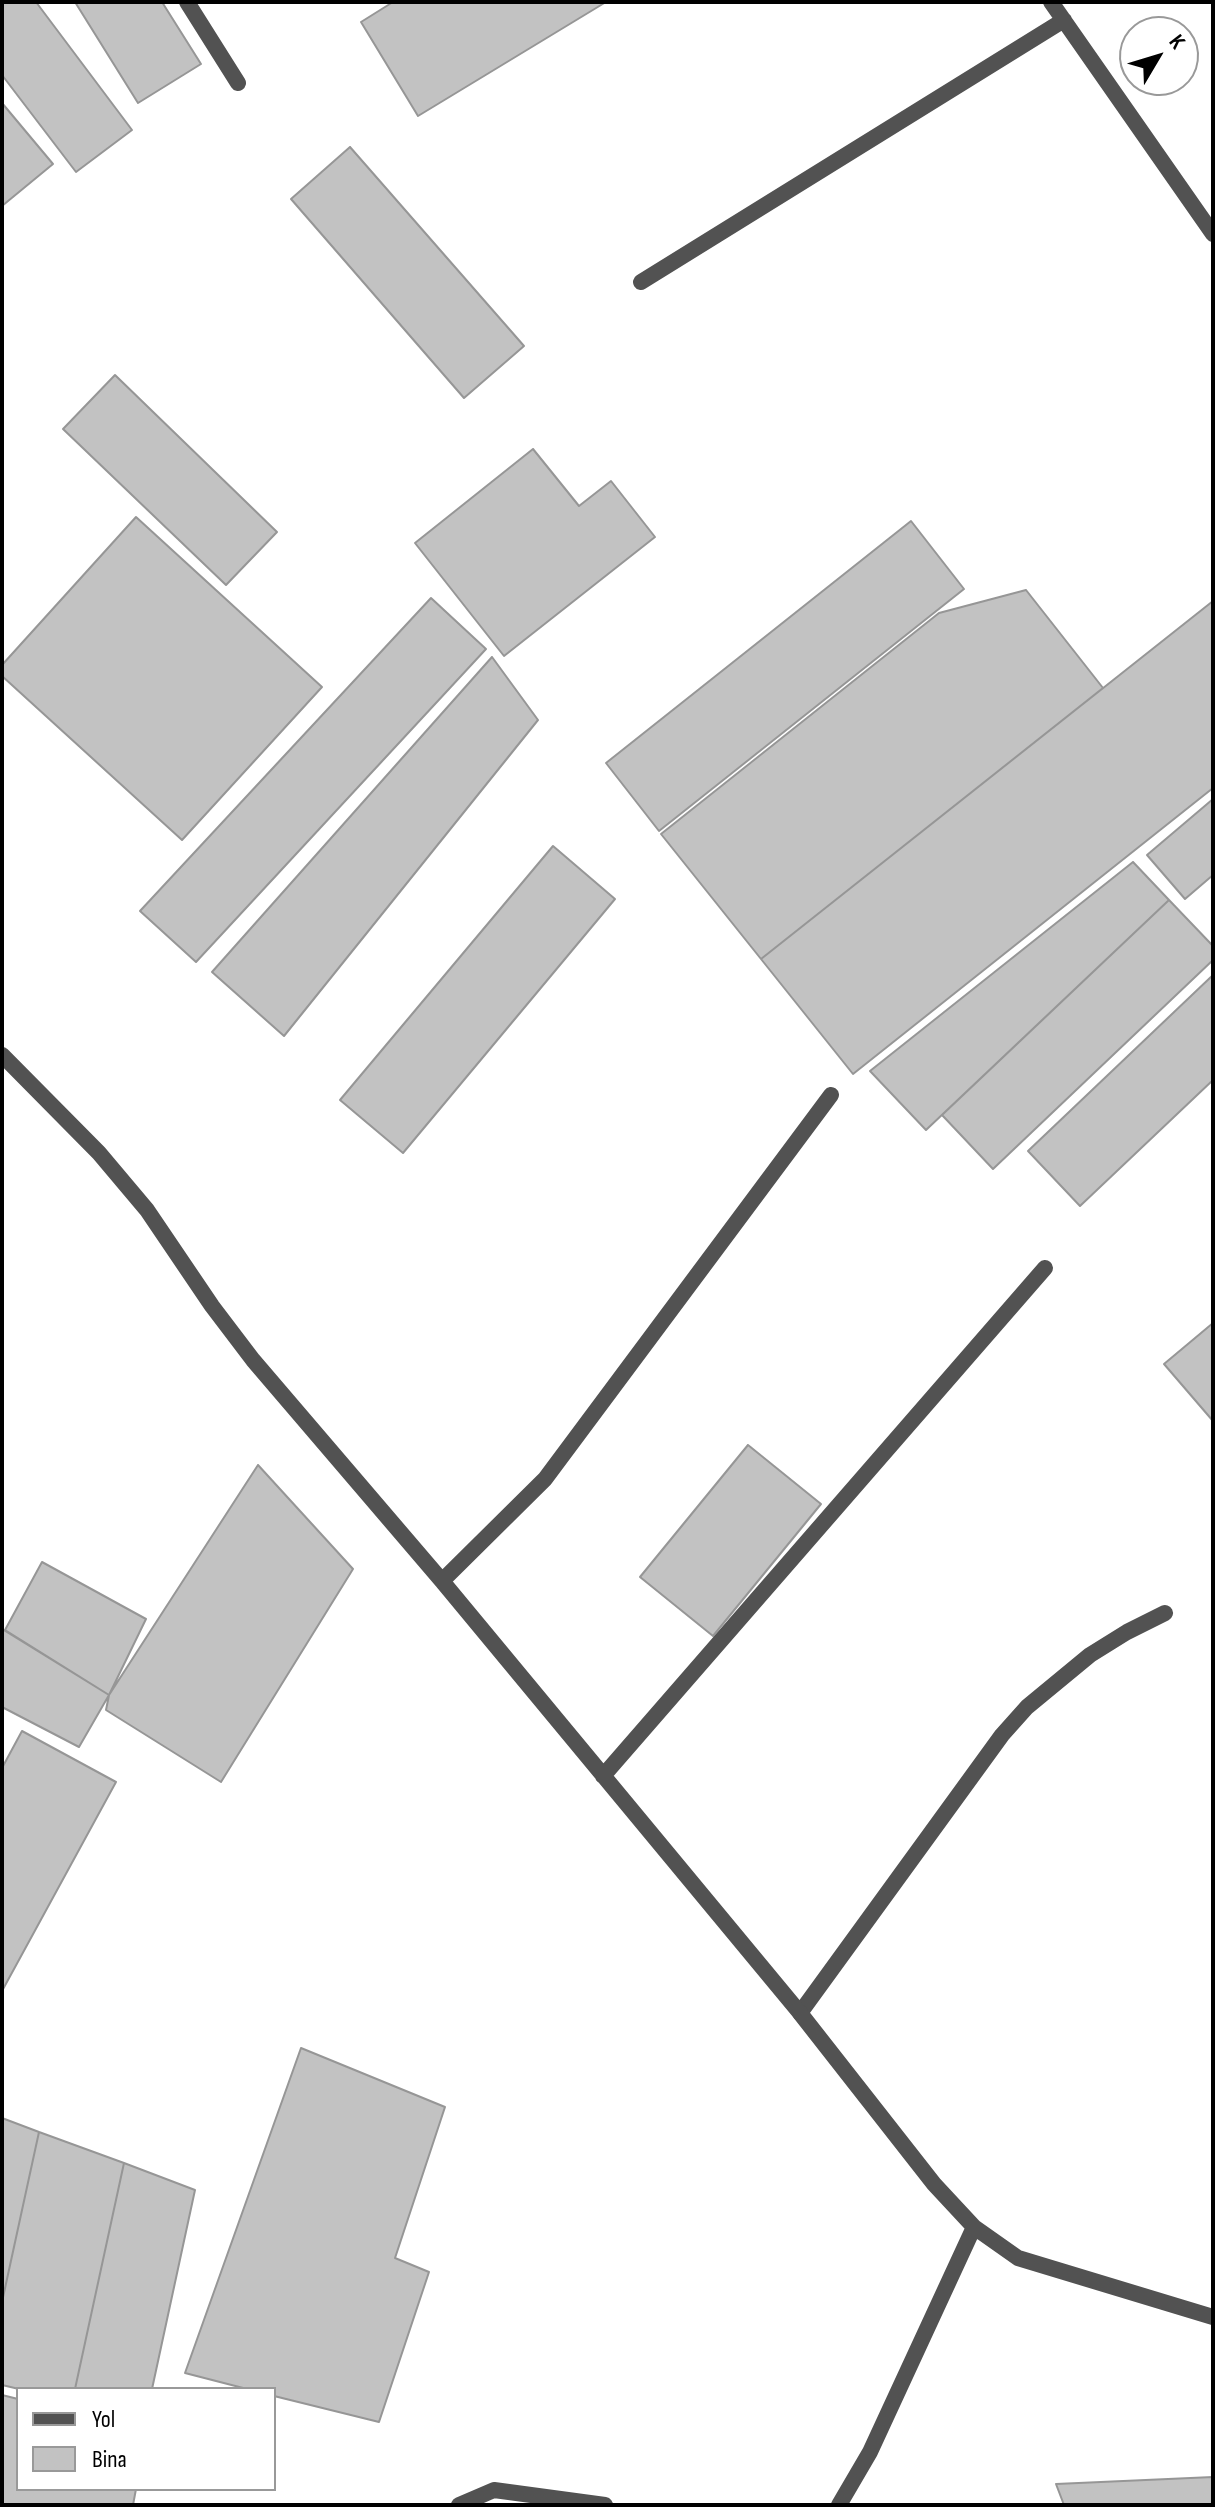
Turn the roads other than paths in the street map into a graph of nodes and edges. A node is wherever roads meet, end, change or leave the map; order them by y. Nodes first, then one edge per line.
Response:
1 (187, 2) edge
2 (1051, 2) edge
3 (1064, 20) junction
4 (238, 83) dead end
5 (1213, 234) edge
6 (641, 282) dead end
7 (2, 1055) edge
8 (831, 1095) dead end
9 (1045, 1268) dead end
10 (442, 1581) junction
11 (1165, 1613) dead end
12 (603, 1776) junction
13 (800, 2013) junction
14 (974, 2227) junction
15 (1213, 2317) edge
16 (459, 2505) edge
17 (605, 2505) edge
18 (839, 2505) edge

1 - 4 street
2 - 3 street
3 - 5 street
3 - 6 street
7 - 10 street
8 - 10 street
9 - 12 street
10 - 12 street
11 - 13 street
12 - 13 street
13 - 14 street
14 - 15 street
14 - 18 street
16 - 17 street

